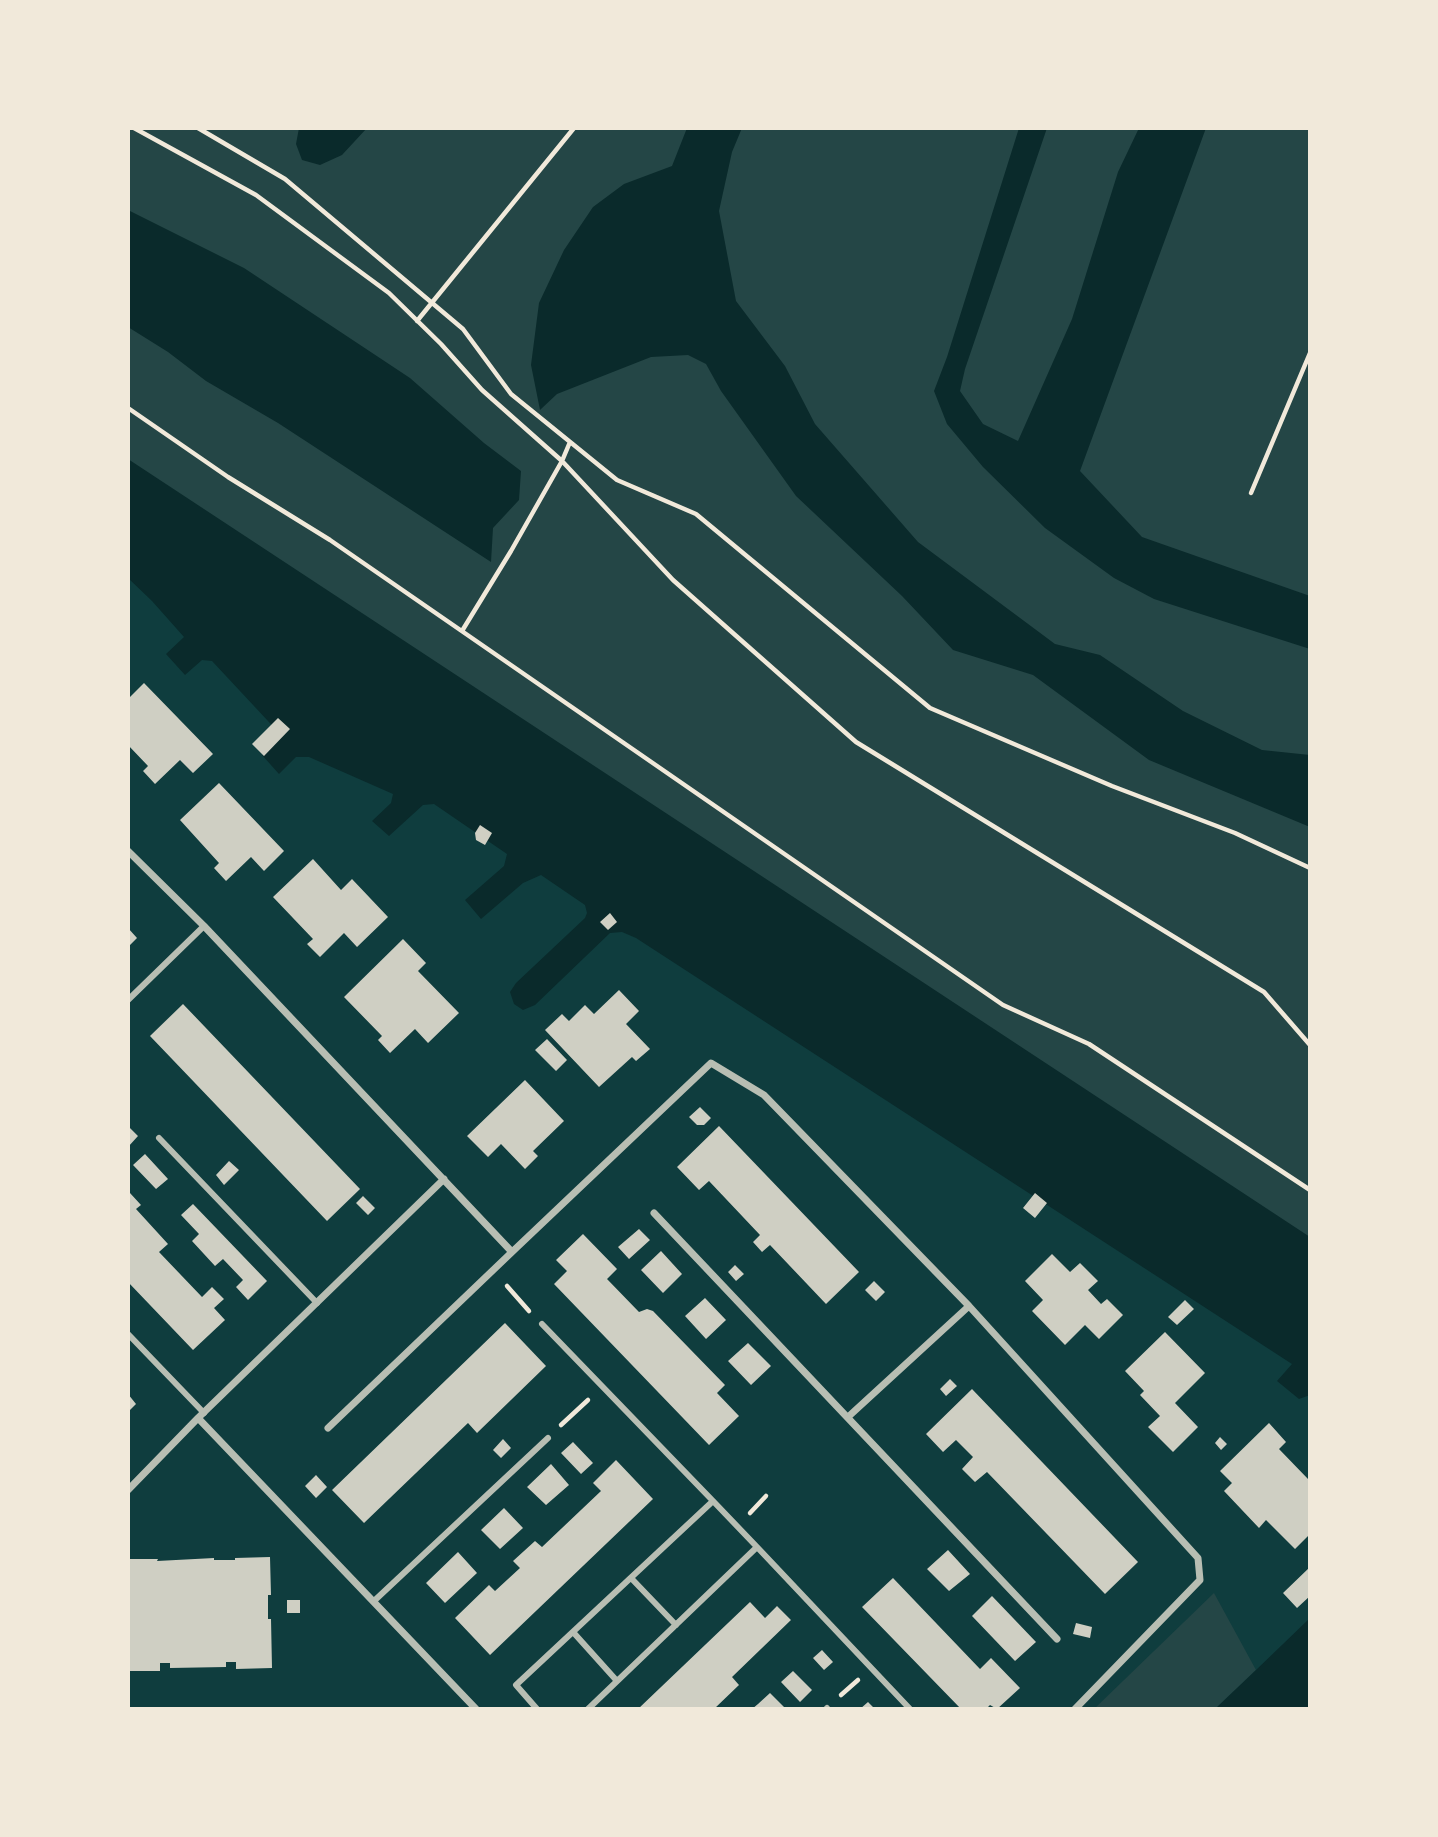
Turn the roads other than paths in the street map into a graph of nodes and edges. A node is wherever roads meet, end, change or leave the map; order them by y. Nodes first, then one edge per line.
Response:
1 (128, 851) edge
2 (204, 926) junction
3 (128, 1000) edge
4 (159, 1138) dead end
5 (444, 1179) junction
6 (654, 1213) dead end
7 (512, 1252) junction
8 (317, 1303) junction
9 (970, 1306) junction
10 (542, 1324) road end
11 (128, 1334) edge
12 (201, 1416) junction
13 (848, 1417) junction
14 (328, 1428) dead end
15 (548, 1438) road end
16 (128, 1490) edge
17 (713, 1501) junction
18 (757, 1547) junction
19 (631, 1578) junction
20 (374, 1601) junction
21 (676, 1625) junction
22 (573, 1632) junction
23 (1058, 1639) dead end
24 (617, 1681) junction
25 (476, 1709) edge
26 (537, 1709) edge
27 (588, 1709) edge
28 (910, 1709) edge
29 (1075, 1709) edge

1 - 2 street
2 - 3 street
2 - 5 street
4 - 8 street
5 - 7 street
5 - 8 street
6 - 13 street
7 - 9 street
7 - 14 street
8 - 12 street
9 - 13 street
9 - 29 street
10 - 17 street
11 - 12 street
12 - 16 street
12 - 20 street
13 - 23 street
15 - 20 street
17 - 18 street
17 - 19 street
18 - 21 street
18 - 28 street
19 - 21 street
19 - 22 street
20 - 25 street
21 - 24 street
22 - 24 street
22 - 26 street
24 - 27 street

